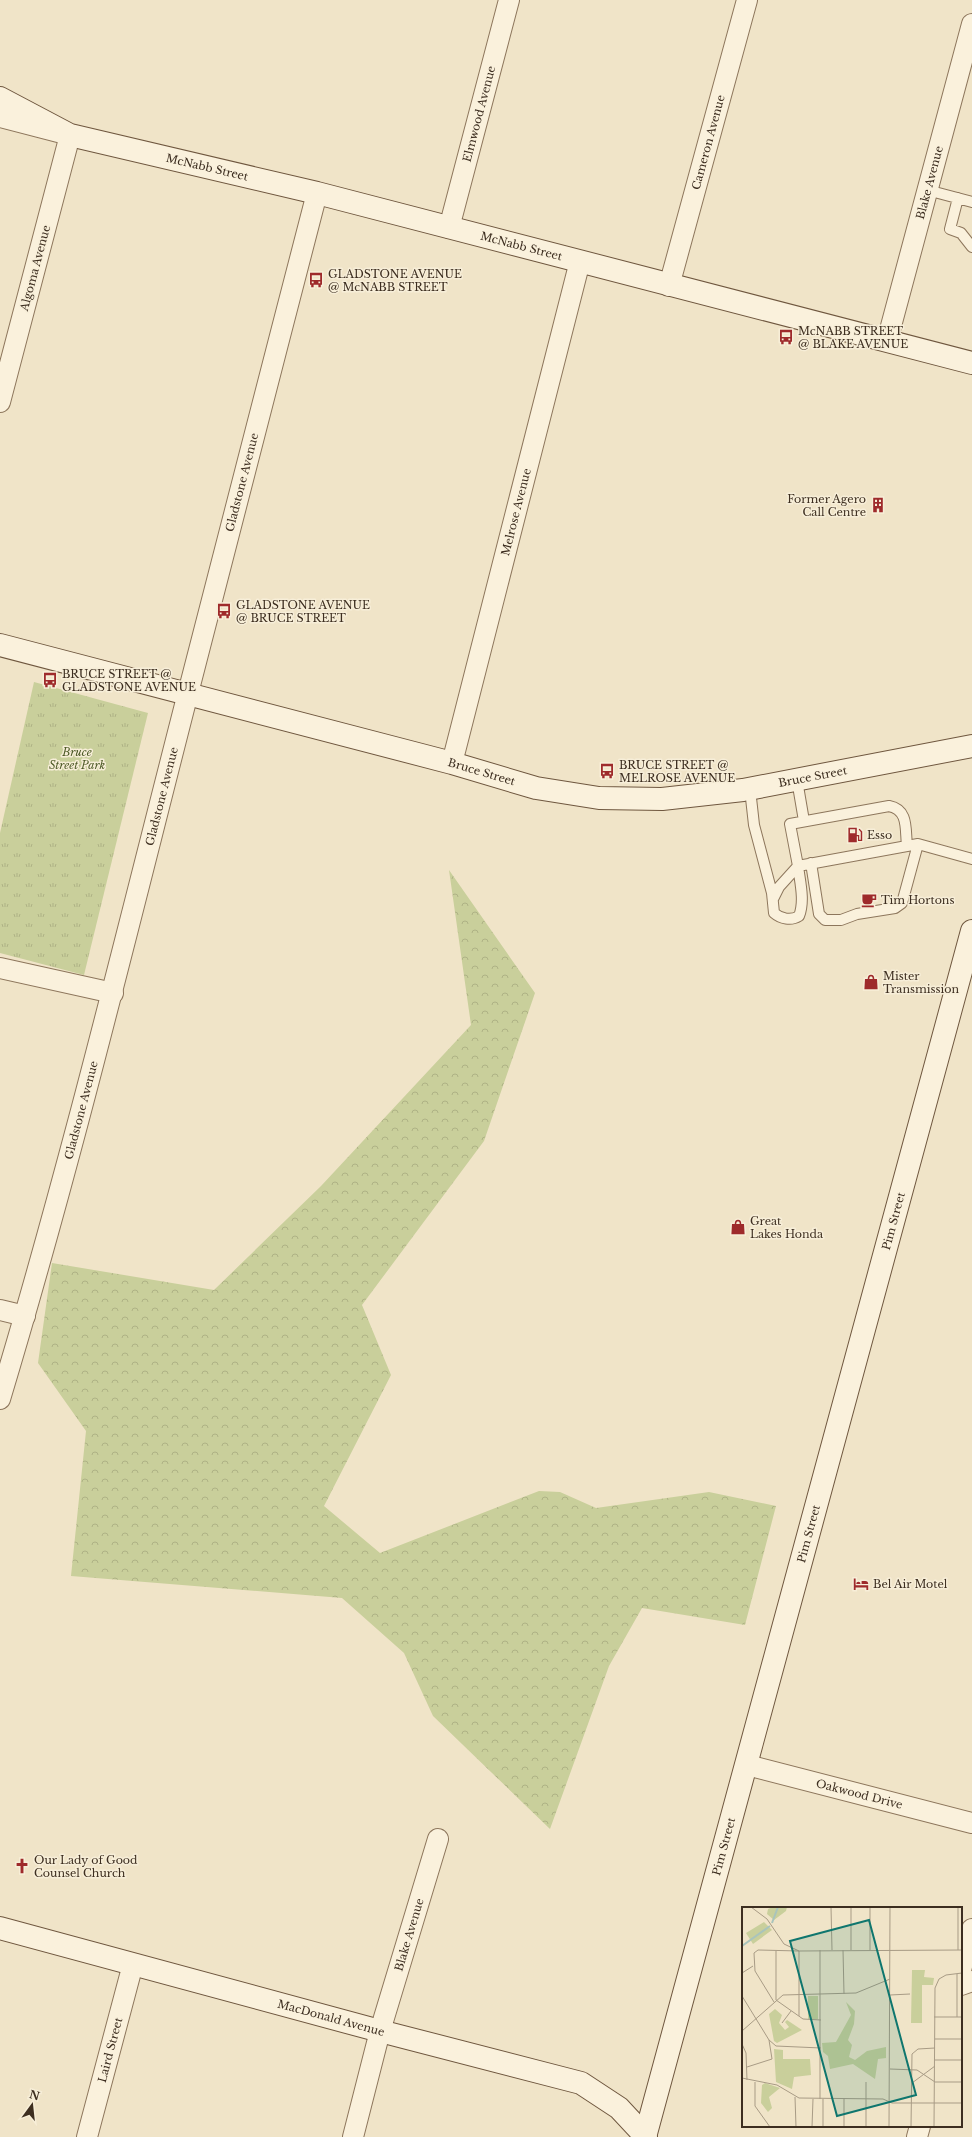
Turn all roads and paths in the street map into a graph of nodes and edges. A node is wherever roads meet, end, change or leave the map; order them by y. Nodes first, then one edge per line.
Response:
1 (509, 0) edge
2 (747, 0) edge
3 (972, 24) edge
4 (0, 98) edge
5 (0, 117) edge
6 (70, 135) junction
7 (927, 190) junction
8 (317, 193) junction
9 (958, 198) junction
10 (972, 202) edge
11 (449, 228) junction
12 (972, 247) edge
13 (580, 261) junction
14 (669, 286) junction
15 (887, 341) junction
16 (972, 363) edge
17 (0, 402) edge
18 (0, 645) edge
19 (187, 695) junction
20 (972, 746) edge
21 (452, 763) junction
22 (797, 780) junction
23 (750, 789) junction
24 (804, 822) junction
25 (918, 844) junction
26 (907, 846) junction
27 (972, 859) edge
28 (811, 863) junction
29 (798, 866) junction
30 (773, 899) junction
31 (972, 931) edge
32 (0, 968) edge
33 (113, 993) junction
34 (0, 1310) edge
35 (25, 1316) junction
36 (0, 1399) edge
37 (747, 1764) junction
38 (972, 1823) edge
39 (438, 1839) dead end
40 (0, 1928) edge
41 (972, 1929) edge
42 (133, 1964) junction
43 (962, 1966) edge
44 (972, 1981) edge
45 (962, 1985) edge
46 (380, 2031) junction
47 (920, 2127) edge
48 (87, 2137) edge
49 (353, 2137) edge
50 (645, 2137) edge
51 (917, 2137) edge

1 - 11 street, Elmwood Avenue
2 - 14 street, Cameron Avenue
3 - 7 street, Blake Avenue
4 - 6 main road, McNabb Street
5 - 6 street, McNabb Street
6 - 8 main road, McNabb Street
6 - 17 street, Algoma Avenue
7 - 9 lane
7 - 15 street, Blake Avenue
8 - 11 main road, McNabb Street
8 - 19 street, Gladstone Avenue
9 - 10 lane
9 - 12 lane
11 - 13 main road, McNabb Street
13 - 14 main road, McNabb Street
13 - 21 street, Melrose Avenue
14 - 15 main road, McNabb Street
15 - 16 main road, McNabb Street
18 - 19 main road, Bruce Street
19 - 21 main road, Bruce Street
19 - 33 street, Gladstone Avenue
20 - 22 main road, Bruce Street
21 - 23 main road, Bruce Street
22 - 23 main road, Bruce Street
22 - 24 lane
23 - 30 lane
24 - 26 lane
24 - 29 lane
25 - 26 lane
25 - 27 lane
25 - 28 lane
26 - 28 lane
28 - 29 lane
29 - 30 lane
29 - 30 lane
31 - 37 main road, Pim Street
32 - 33 street
33 - 35 street, Gladstone Avenue
34 - 35 street
35 - 36 street, Gladstone Avenue
37 - 38 street, Oakwood Drive
37 - 50 main road, Pim Street
39 - 46 street, Blake Avenue
40 - 42 main road, MacDonald Avenue
41 - 43 street
42 - 46 main road, MacDonald Avenue
42 - 48 street, Laird Street
44 - 45 street
46 - 49 street, Blake Avenue
46 - 50 main road, MacDonald Avenue
47 - 51 street

